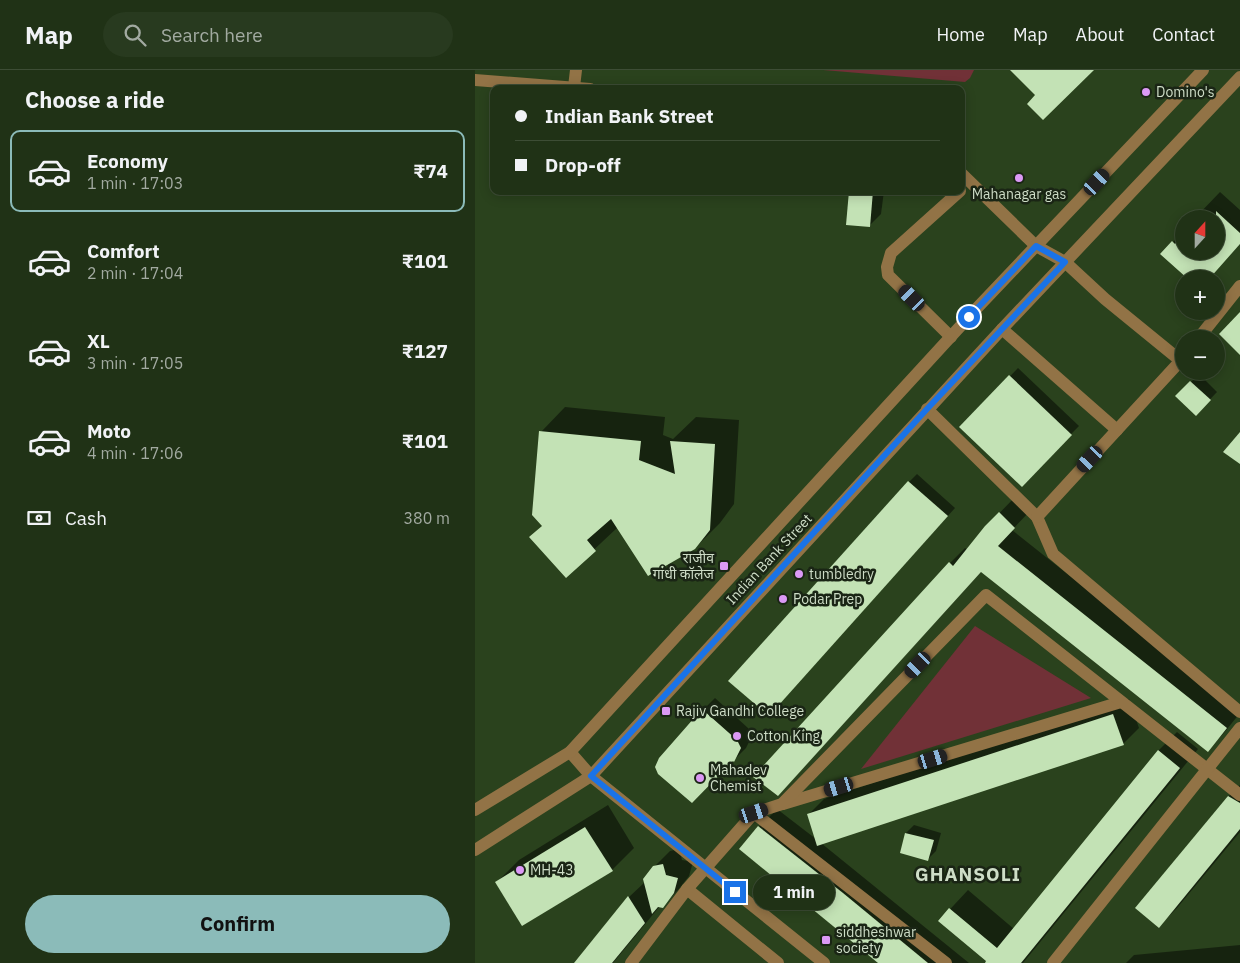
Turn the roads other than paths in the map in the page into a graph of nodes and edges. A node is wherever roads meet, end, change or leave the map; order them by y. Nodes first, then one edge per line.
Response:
1 (576, 70) edge
2 (1203, 70) edge
3 (1240, 77) edge
4 (475, 80) edge
5 (546, 85) edge
6 (574, 85) edge
7 (965, 186) edge
8 (952, 195) edge
9 (1036, 246) junction
10 (1065, 262) junction
11 (1240, 286) edge
12 (1001, 329) junction
13 (1206, 330) edge
14 (951, 337) junction
15 (1175, 354) edge
16 (1175, 367) edge
17 (927, 409) junction
18 (1117, 430) junction
19 (1037, 517) junction
20 (1121, 702) junction
21 (1240, 712) edge
22 (1240, 728) edge
23 (570, 752) junction
24 (1207, 769) junction
25 (591, 776) junction
26 (1240, 795) edge
27 (782, 804) junction
28 (475, 810) edge
29 (754, 813) junction
30 (475, 850) edge
31 (705, 868) junction
32 (687, 889) junction
33 (631, 963) edge
34 (778, 963) edge
35 (824, 963) edge
36 (946, 963) edge
37 (1053, 963) edge

1 - 6 street
2 - 9 street, Indian Bank Street
3 - 10 street, Indian Bank Street
4 - 5 street
7 - 9 street
8 - 14 street
9 - 10 street
9 - 14 street, Indian Bank Street
10 - 12 street, Indian Bank Street
10 - 15 street
11 - 13 street
12 - 17 street, Indian Bank Street
12 - 18 street
14 - 23 street, Indian Bank Street
16 - 18 street
17 - 19 street
17 - 25 street, Indian Bank Street
18 - 19 street
19 - 21 street
20 - 24 street
20 - 27 street
20 - 27 street
22 - 24 street
23 - 25 street
23 - 28 street, Indian Bank Street
24 - 26 street
24 - 37 street
25 - 30 street, Indian Bank Street
25 - 31 street
27 - 29 street
29 - 31 street
29 - 36 street
31 - 32 street
31 - 35 street
32 - 33 street
32 - 34 street

